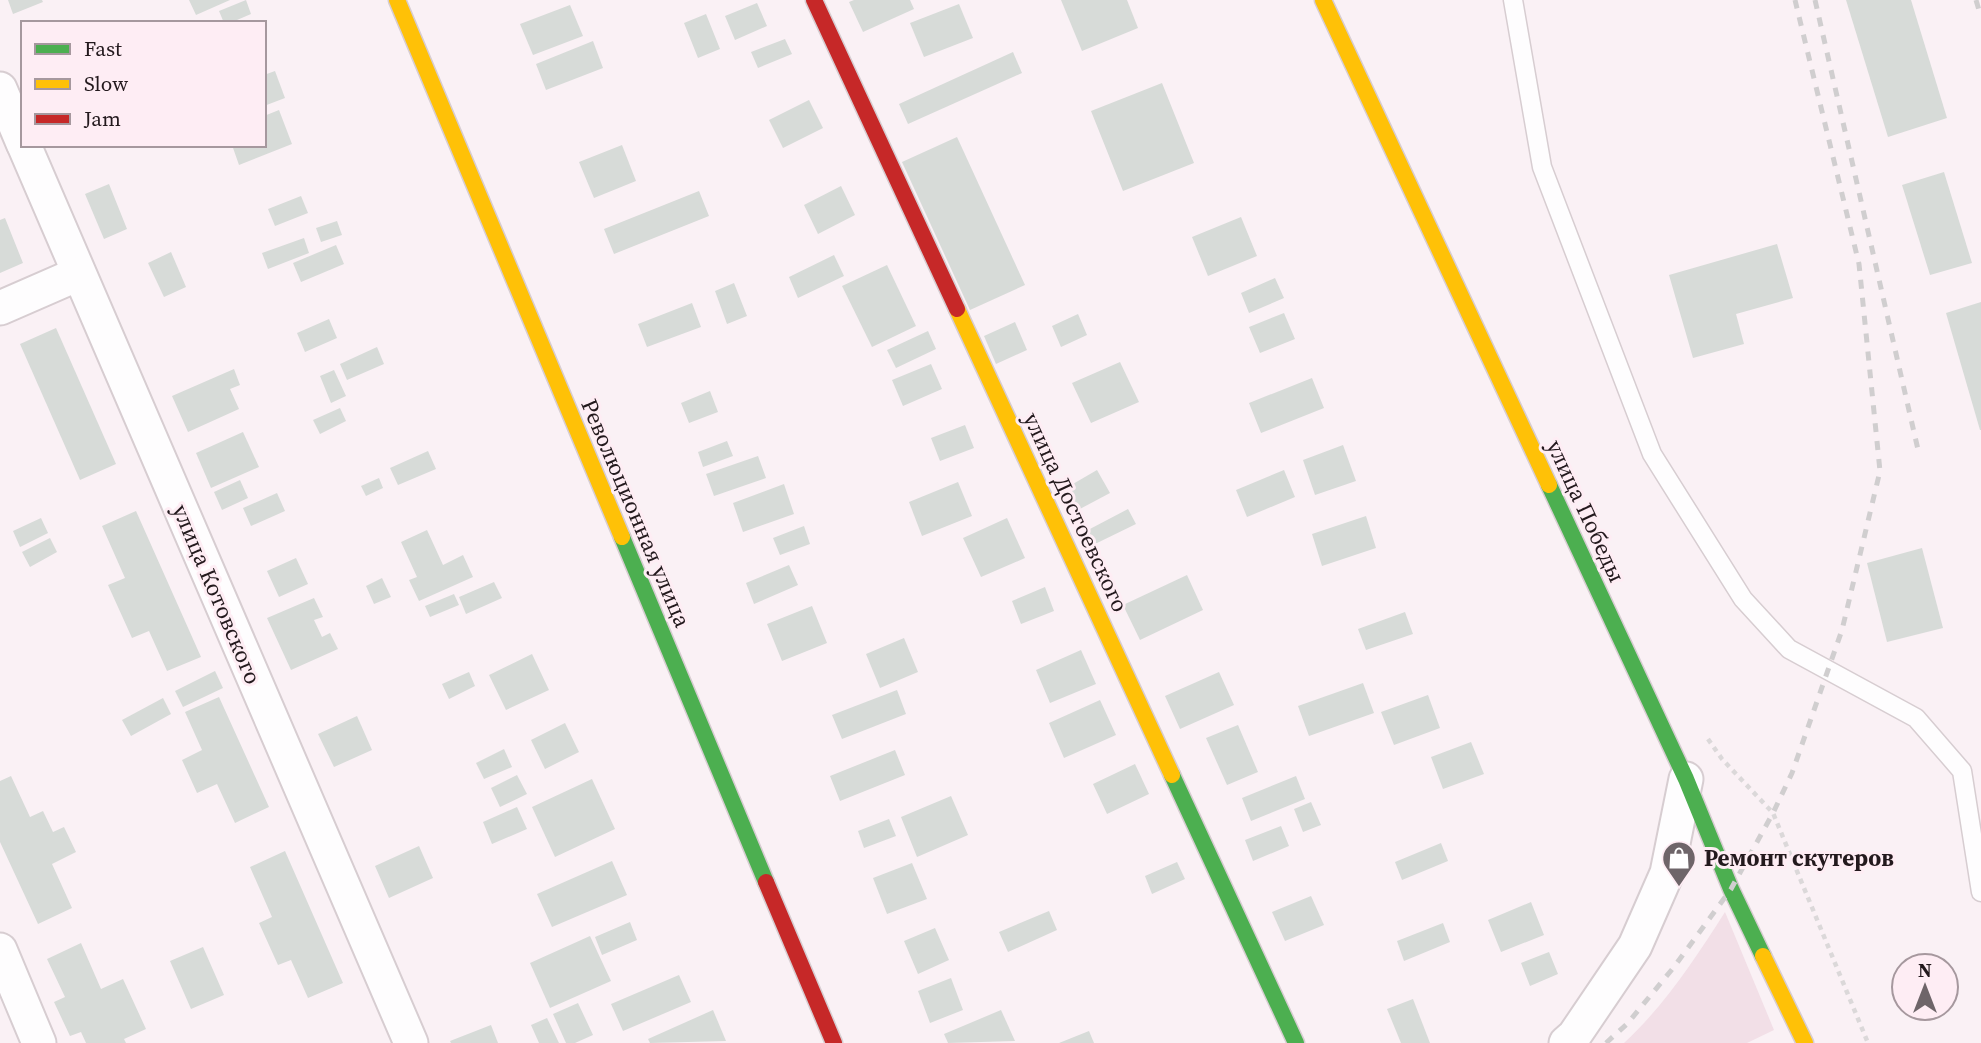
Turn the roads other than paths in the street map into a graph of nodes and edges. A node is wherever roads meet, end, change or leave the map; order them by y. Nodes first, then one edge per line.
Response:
1 (397, 0) edge
2 (814, 0) edge
3 (1323, 0) edge
4 (1513, 0) edge
5 (0, 89) edge
6 (21, 139) edge
7 (24, 147) edge
8 (78, 274) junction
9 (0, 308) edge
10 (1686, 779) junction
11 (1981, 892) edge
12 (0, 950) edge
13 (1795, 1040) edge
14 (39, 1043) edge
15 (411, 1043) edge
16 (834, 1043) edge
17 (1296, 1043) edge
18 (1566, 1043) edge

1 - 16 street, Революционная улица
2 - 17 street, улица Достоевского
3 - 10 street, улица Победы
4 - 11 lane
5 - 6 street, улица Котовского
7 - 8 street, улица Котовского
8 - 9 street
8 - 15 street, улица Котовского
10 - 13 street, улица Победы
10 - 18 street
12 - 14 street

